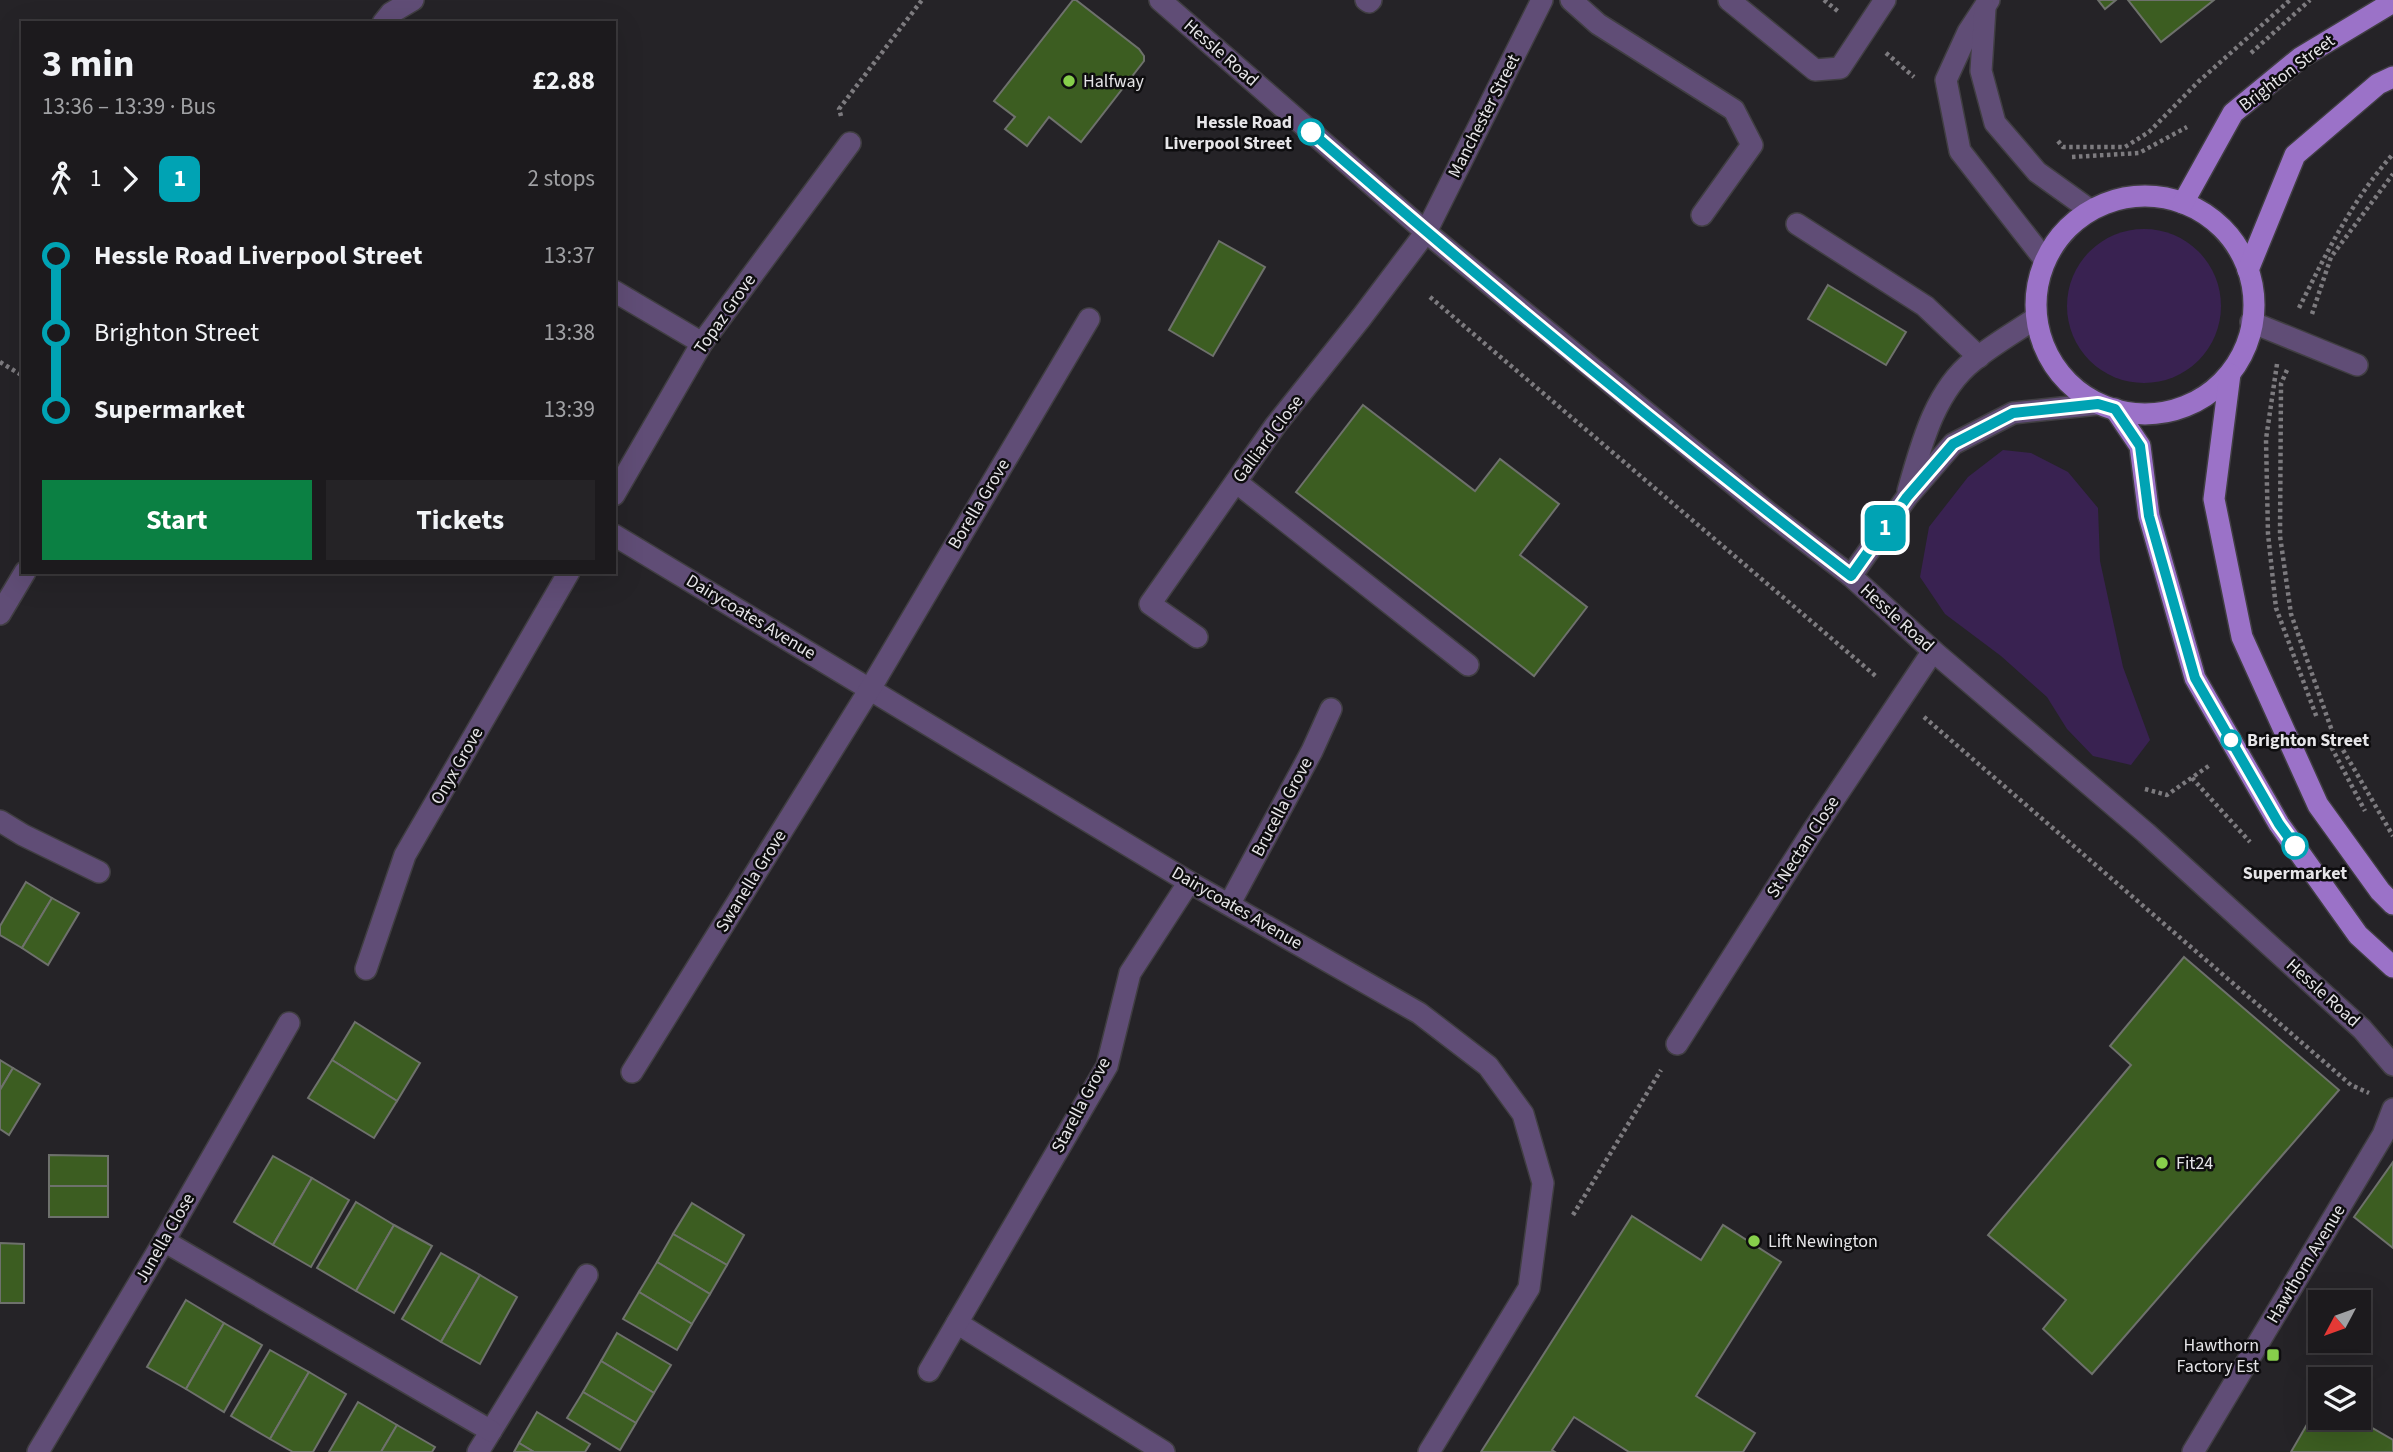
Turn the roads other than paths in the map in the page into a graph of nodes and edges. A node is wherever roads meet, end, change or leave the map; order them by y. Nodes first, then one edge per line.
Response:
1 (413, 0) edge
2 (1160, 0) edge
3 (1542, 0) edge
4 (1571, 0) edge
5 (1729, 0) edge
6 (1885, 0) edge
7 (2393, 2) edge
8 (1987, 3) edge
9 (385, 21) edge
10 (2393, 77) edge
11 (850, 143) road end
12 (2183, 203) junction
13 (2090, 211) junction
14 (1702, 215) dead end
15 (1797, 224) dead end
16 (1426, 232) junction
17 (2045, 260) junction
18 (2248, 270) junction
19 (616, 292) edge
20 (2036, 318) junction
21 (1088, 319) dead end
22 (2251, 322) junction
23 (702, 344) junction
24 (1979, 356) junction
25 (2357, 365) dead end
26 (2230, 374) junction
27 (2107, 406) junction
28 (1236, 482) junction
29 (616, 492) edge
30 (1907, 497) junction
31 (616, 536) edge
32 (24, 574) edge
33 (568, 574) edge
34 (1851, 576) junction
35 (0, 614) edge
36 (1197, 637) dead end
37 (1933, 651) junction
38 (1468, 666) dead end
39 (870, 689) junction
40 (1331, 709) dead end
41 (0, 821) edge
42 (99, 872) dead end
43 (1189, 882) junction
44 (1230, 903) junction
45 (2393, 904) edge
46 (2393, 967) edge
47 (366, 968) dead end
48 (289, 1023) dead end
49 (1677, 1044) road end
50 (2393, 1065) edge
51 (632, 1072) dead end
52 (2393, 1109) edge
53 (164, 1241) junction
54 (587, 1275) dead end
55 (957, 1323) junction
56 (929, 1371) dead end
57 (491, 1431) junction
58 (38, 1452) edge
59 (478, 1452) edge
60 (1164, 1452) edge
61 (1429, 1452) edge
62 (2193, 1452) edge

1 - 9 street
2 - 16 street, Hessle Road
3 - 16 street, Manchester Street
4 - 14 street
5 - 6 street
7 - 12 main road, Brighton Street
8 - 13 street
8 - 17 street
10 - 18 main road
11 - 23 street, Topaz Grove
12 - 13 main road
12 - 18 main road
13 - 17 main road
15 - 24 street
16 - 28 street, Galliard Close
16 - 34 street, Hessle Road
17 - 20 main road
18 - 22 main road
19 - 23 street
20 - 24 street
20 - 27 main road
21 - 39 street, Borella Grove
22 - 25 street
22 - 26 main road
23 - 29 street, Topaz Grove
24 - 30 street
26 - 27 main road
26 - 45 main road
27 - 30 street
27 - 46 main road
28 - 36 street, Galliard Close
28 - 38 street
30 - 34 street
31 - 39 street, Dairycoates Avenue
32 - 35 street
33 - 47 street, Onyx Grove
34 - 37 street, Hessle Road
37 - 49 street, St Nectan Close
37 - 50 street, Hessle Road
39 - 43 street, Dairycoates Avenue
39 - 51 street, Swanella Grove
40 - 44 street, Brucella Grove
41 - 42 street
43 - 44 street, Dairycoates Avenue
43 - 55 street, Starella Grove
44 - 61 street, Dairycoates Avenue
48 - 53 street, Junella Close
52 - 62 street, Hawthorn Avenue
53 - 57 street
53 - 58 street, Junella Close
54 - 57 street
55 - 56 street, Starella Grove
55 - 60 street
57 - 59 street

